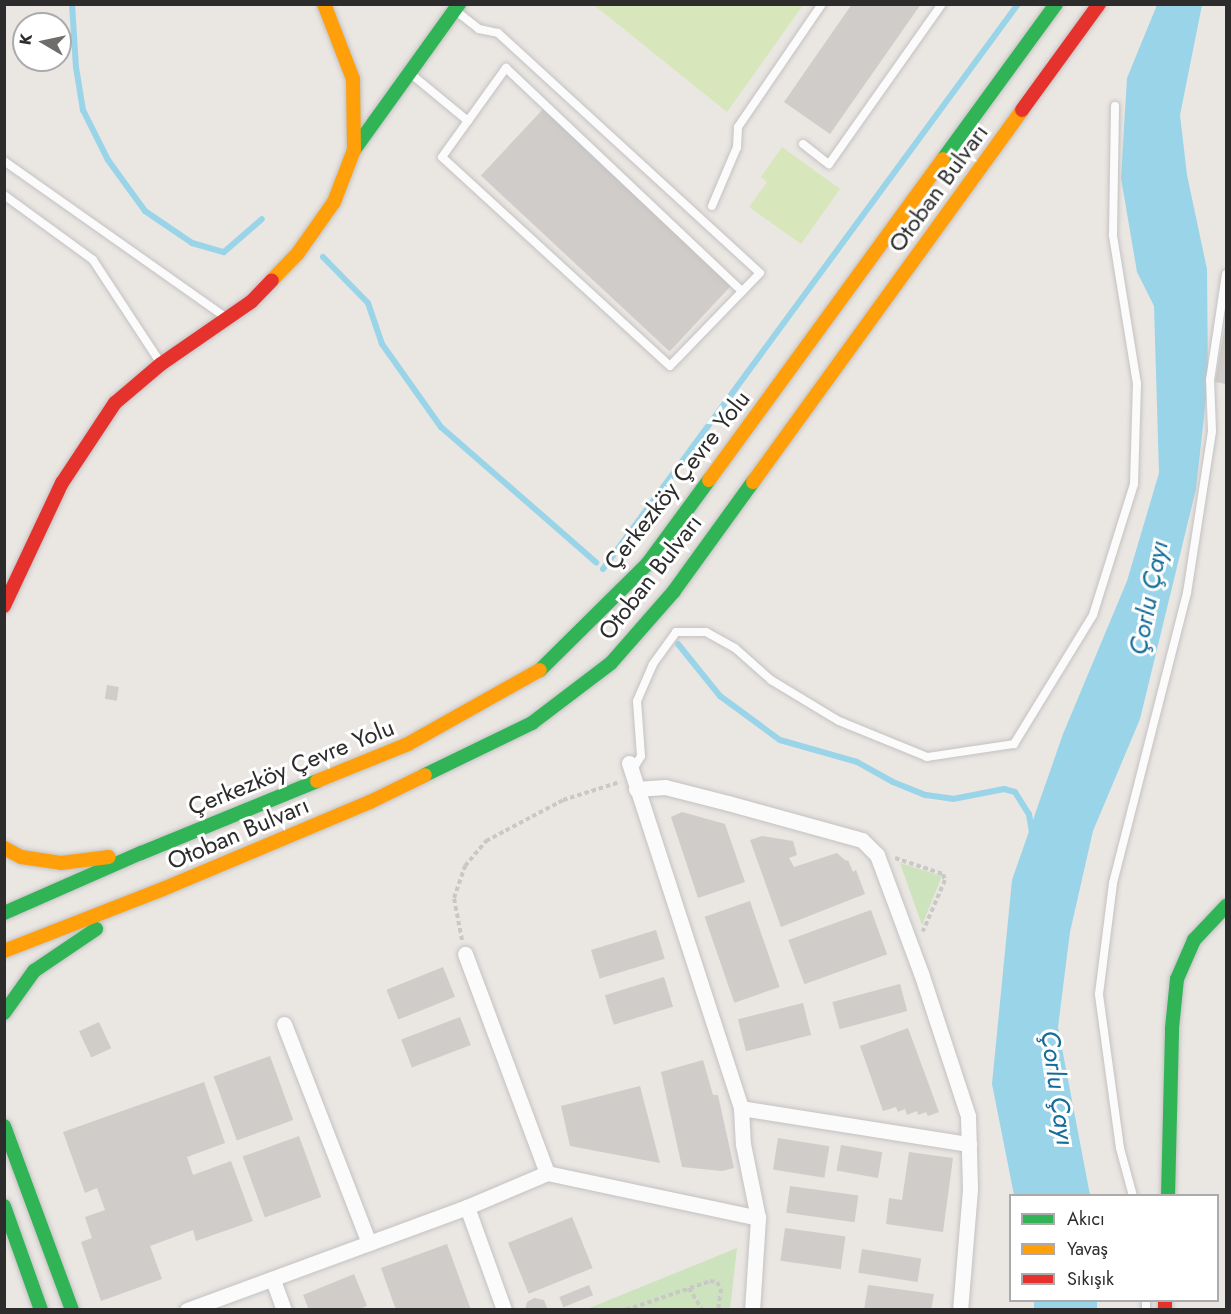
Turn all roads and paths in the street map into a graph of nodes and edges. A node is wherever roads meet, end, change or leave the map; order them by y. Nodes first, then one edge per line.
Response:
1 (324, 4) edge
2 (822, 4) edge
3 (942, 4) edge
4 (1056, 4) edge
5 (1099, 4) edge
6 (457, 8) edge
7 (410, 73) junction
8 (1115, 106) dead end
9 (468, 121) junction
10 (803, 144) dead end
11 (354, 150) junction
12 (4, 161) edge
13 (4, 195) edge
14 (712, 206) dead end
15 (1227, 274) edge
16 (742, 291) junction
17 (228, 318) junction
18 (161, 364) junction
19 (4, 606) edge
20 (632, 776) junction
21 (4, 848) edge
22 (141, 853) junction
23 (896, 858) dead end
24 (163, 889) junction
25 (1227, 906) edge
26 (4, 914) edge
27 (922, 934) dead end
28 (4, 951) edge
29 (465, 954) joint
30 (4, 1013) edge
31 (284, 1024) dead end
32 (741, 1108) junction
33 (4, 1126) edge
34 (969, 1144) junction
35 (547, 1173) junction
36 (1132, 1194) edge
37 (1168, 1194) edge
38 (4, 1206) edge
39 (466, 1206) junction
40 (758, 1218) junction
41 (7, 1223) edge
42 (369, 1244) junction
43 (273, 1280) junction
44 (690, 1288) junction
45 (41, 1310) edge
46 (72, 1310) edge
47 (187, 1310) edge
48 (284, 1310) edge
49 (504, 1310) edge
50 (626, 1310) edge
51 (702, 1310) edge
52 (718, 1310) edge
53 (752, 1310) edge
54 (960, 1310) edge

1 - 11 main road
2 - 14 lane
3 - 10 lane
4 - 22 main road, Çerkezköy Çevre Yolu
5 - 24 main road, Otoban Bulvarı
6 - 7 main road
6 - 16 lane
7 - 9 lane
7 - 11 main road
8 - 20 lane
9 - 16 lane
9 - 16 lane
11 - 17 main road
12 - 17 lane
13 - 18 lane
15 - 36 lane
17 - 18 main road
18 - 19 main road
20 - 29 path
20 - 32 street
20 - 34 street
21 - 22 main road
22 - 26 main road, Çerkezköy Çevre Yolu
23 - 27 path
24 - 28 main road, Otoban Bulvarı
24 - 30 main road
25 - 37 main road
29 - 35 street
31 - 42 street
32 - 34 street
32 - 40 street
33 - 46 main road
34 - 54 street
35 - 39 street
35 - 40 street
38 - 41 main road
39 - 42 street
39 - 49 street
40 - 53 street
41 - 45 main road
42 - 43 street
43 - 47 street
43 - 48 street
44 - 50 path
44 - 51 path
44 - 52 path

